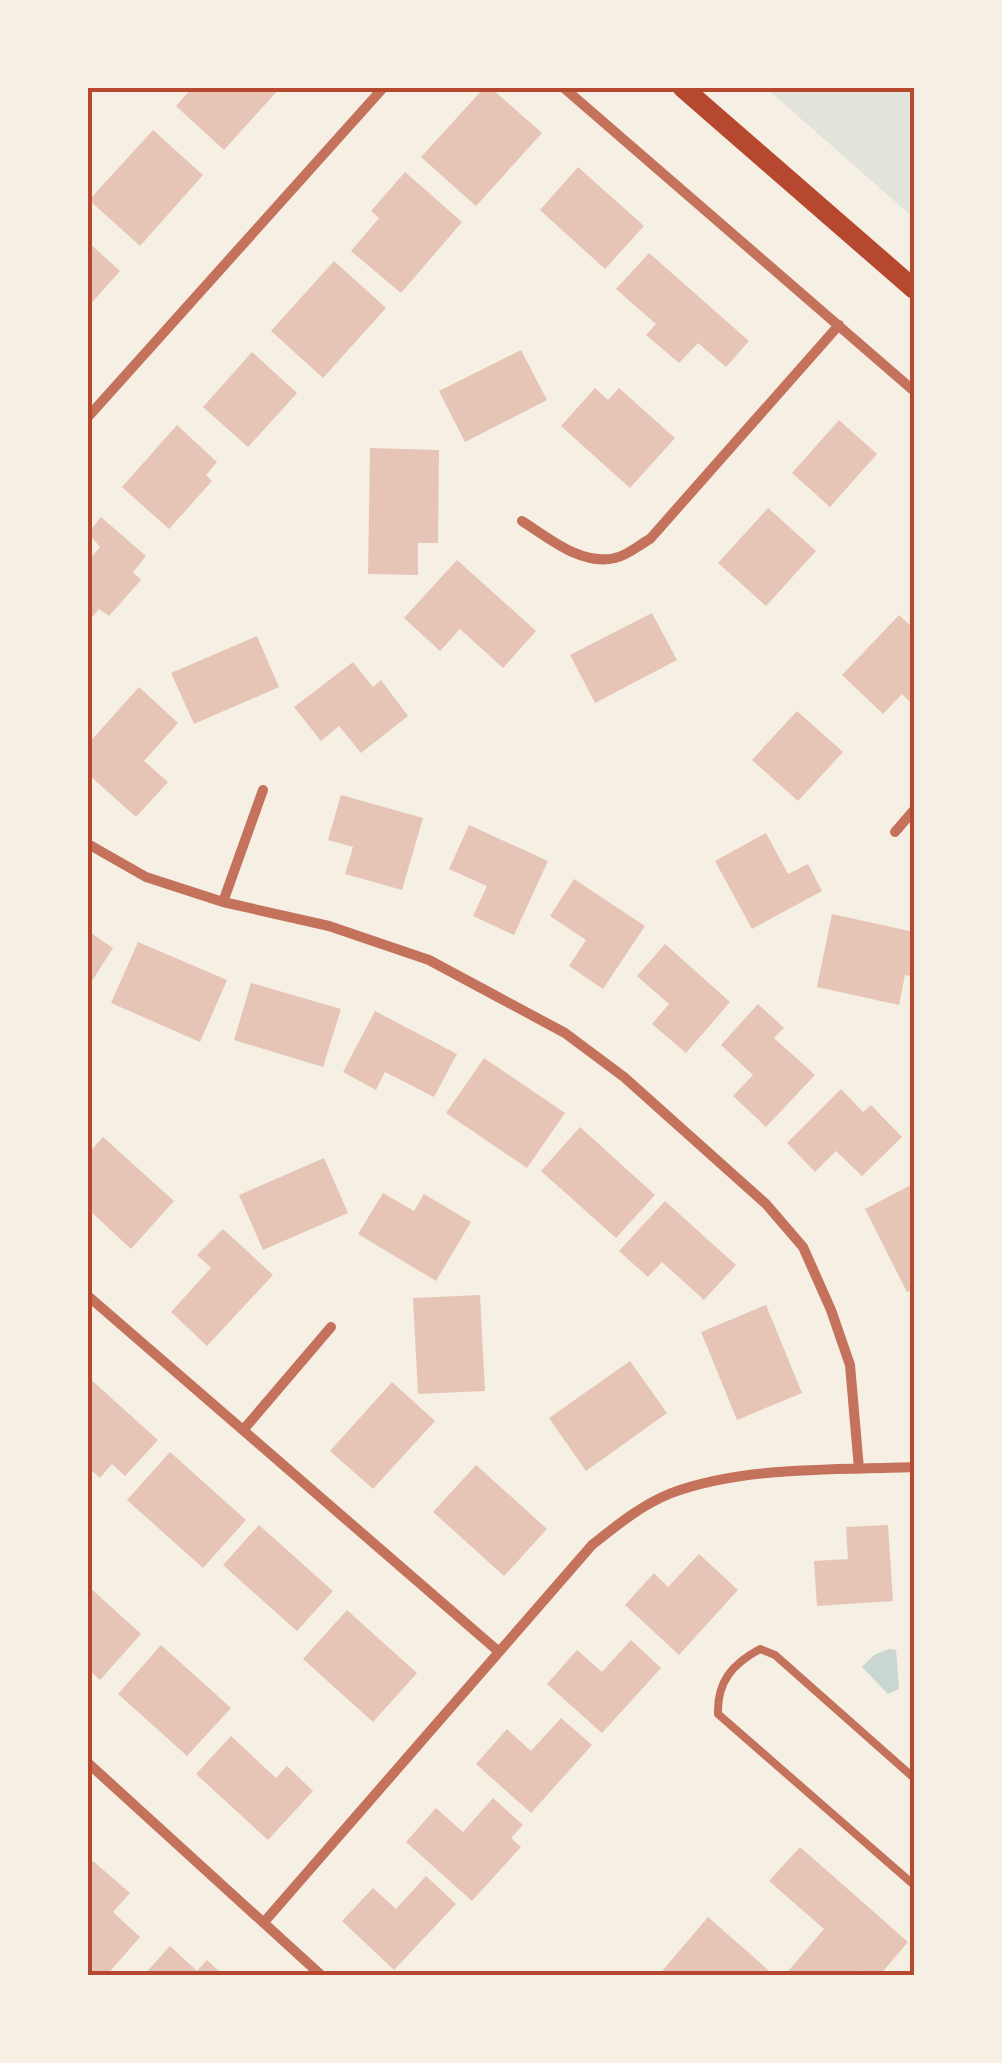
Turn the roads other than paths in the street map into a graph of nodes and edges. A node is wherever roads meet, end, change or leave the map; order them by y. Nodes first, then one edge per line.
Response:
1 (383, 88) edge
2 (564, 88) edge
3 (684, 88) edge
4 (914, 289) edge
5 (839, 325) junction
6 (914, 391) edge
7 (88, 417) edge
8 (522, 521) dead end
9 (263, 790) dead end
10 (914, 810) edge
11 (895, 832) dead end
12 (88, 844) edge
13 (223, 902) junction
14 (88, 1296) edge
15 (331, 1327) dead end
16 (244, 1429) junction
17 (914, 1467) edge
18 (860, 1469) junction
19 (498, 1651) junction
20 (88, 1764) edge
21 (914, 1778) edge
22 (914, 1886) edge
23 (265, 1921) junction
24 (322, 1976) edge

1 - 7 street
2 - 5 street
3 - 4 main road
5 - 6 street
5 - 8 street
9 - 13 street
10 - 11 street
12 - 13 street
13 - 18 street
14 - 16 street
15 - 16 street
16 - 19 street
17 - 18 street
18 - 19 street
19 - 23 street
20 - 23 street
21 - 22 lane
23 - 24 street

